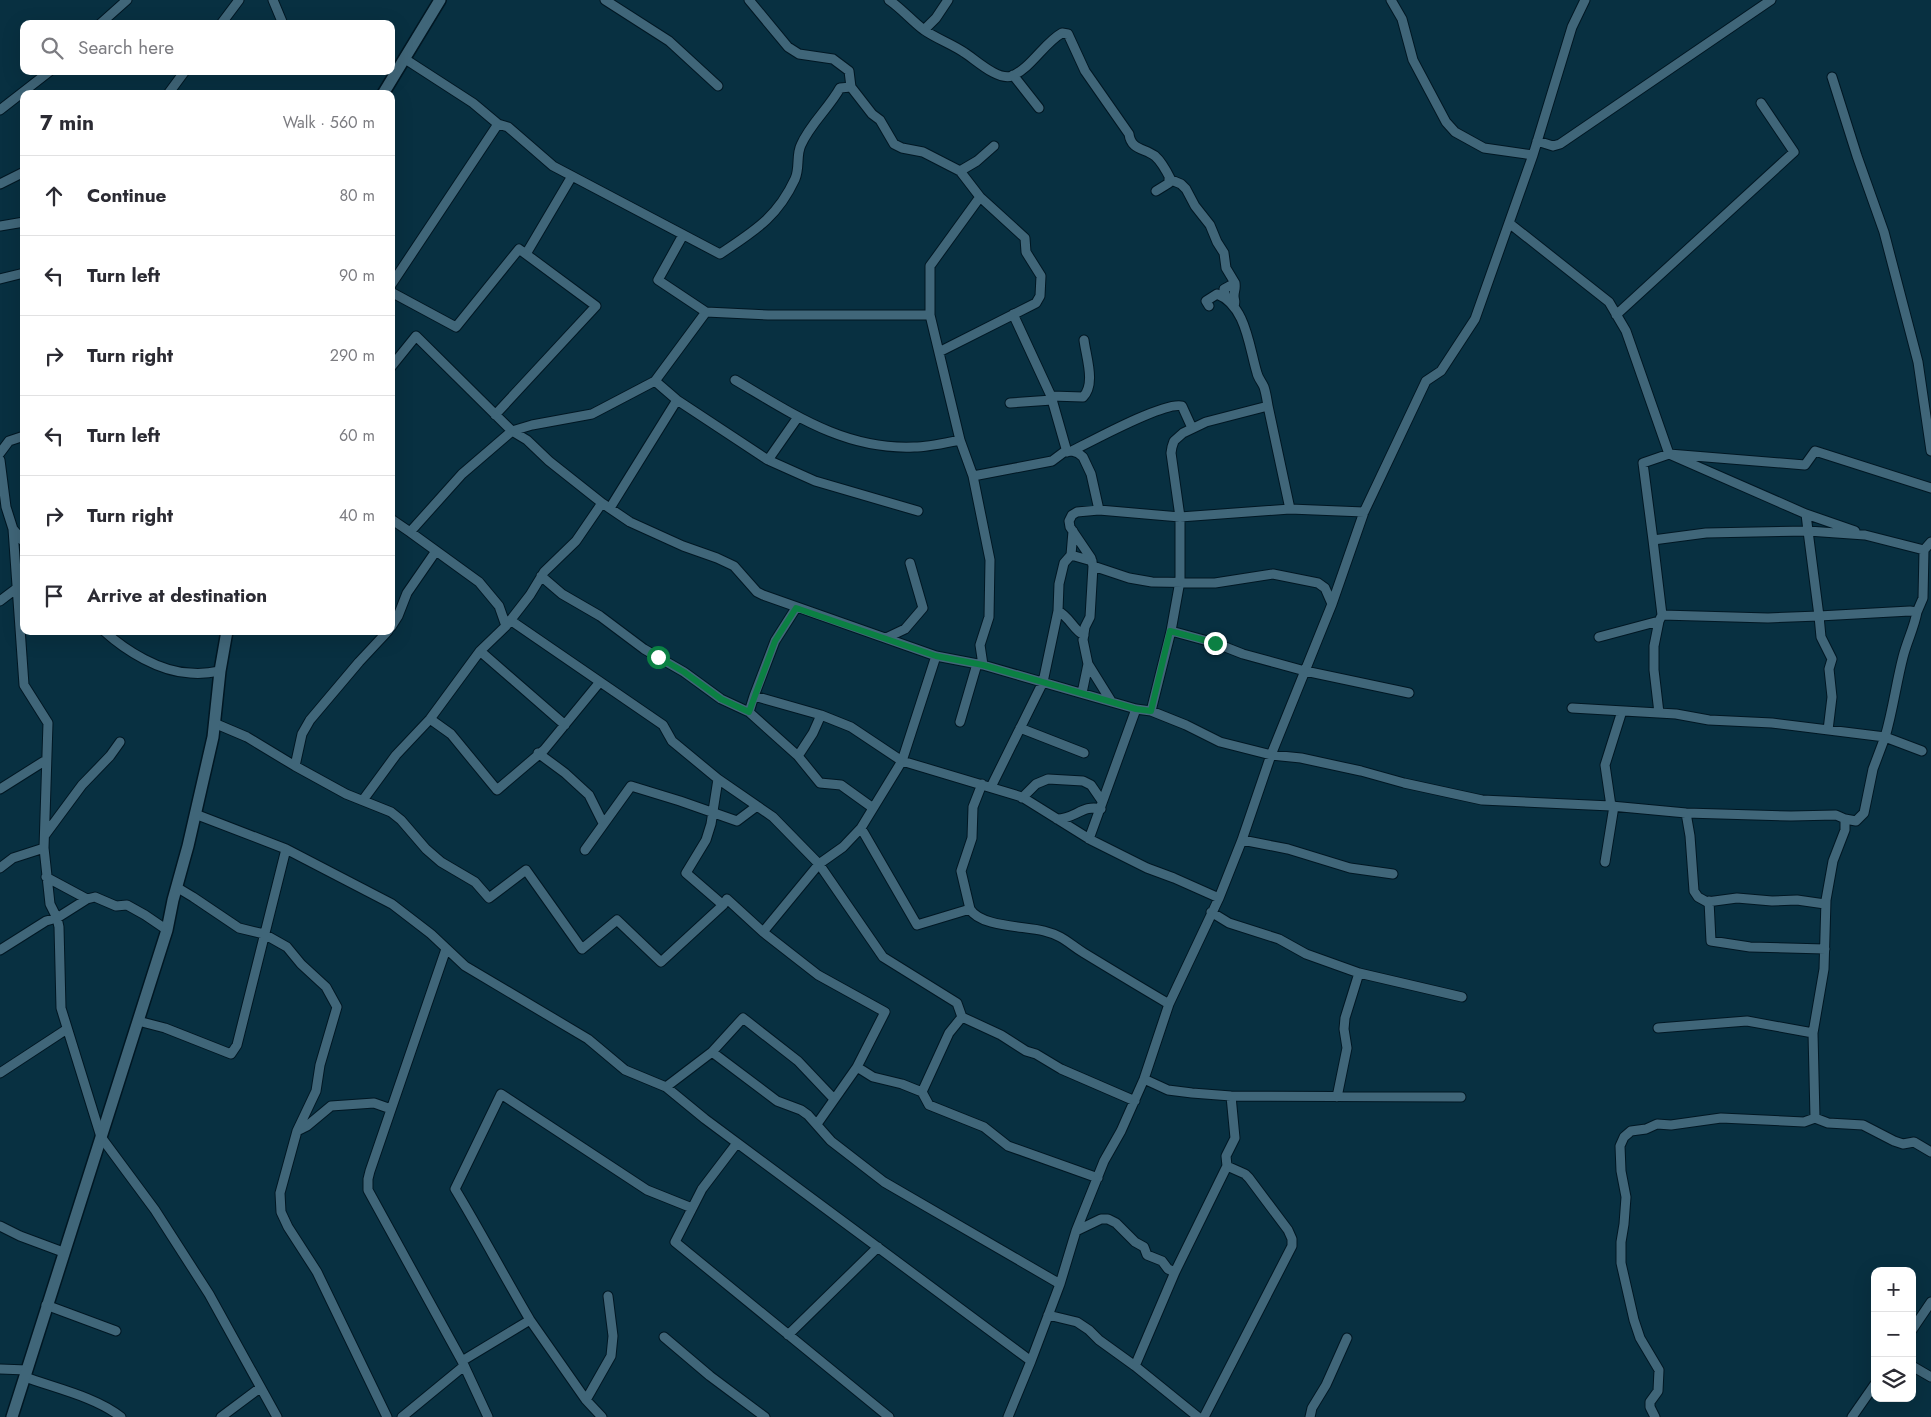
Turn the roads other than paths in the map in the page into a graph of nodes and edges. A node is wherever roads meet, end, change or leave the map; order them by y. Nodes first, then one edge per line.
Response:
1 (127, 0) edge
2 (239, 0) edge
3 (273, 0) edge
4 (605, 0) edge
5 (748, 0) edge
6 (889, 0) edge
7 (948, 0) edge
8 (1391, 0) edge
9 (1585, 0) edge
10 (1771, 0) edge
11 (437, 2) edge
12 (104, 20) edge
13 (224, 20) edge
14 (281, 20) edge
15 (924, 30) junction
16 (405, 59) junction
17 (45, 75) edge
18 (182, 75) edge
19 (395, 75) edge
20 (395, 75) edge
21 (1013, 76) junction
22 (1832, 77) dead end
23 (718, 86) dead end
24 (851, 87) junction
25 (26, 90) edge
26 (171, 90) edge
27 (386, 90) edge
28 (20, 94) edge
29 (1761, 103) dead end
30 (1039, 108) dead end
31 (0, 110) edge
32 (498, 124) junction
33 (1537, 141) junction
34 (994, 146) dead end
35 (1533, 155) junction
36 (960, 171) junction
37 (20, 174) edge
38 (572, 176) junction
39 (1171, 180) junction
40 (0, 184) edge
41 (1156, 191) dead end
42 (980, 197) junction
43 (20, 223) edge
44 (1509, 223) junction
45 (0, 226) edge
46 (683, 235) junction
47 (526, 254) junction
48 (20, 274) edge
49 (0, 279) edge
50 (395, 279) edge
51 (1235, 283) junction
52 (395, 294) edge
53 (1226, 299) junction
54 (1209, 306) dead end
55 (1234, 306) junction
56 (706, 312) junction
57 (1013, 314) junction
58 (930, 315) junction
59 (1616, 315) junction
60 (1084, 340) dead end
61 (939, 352) junction
62 (395, 362) edge
63 (735, 380) dead end
64 (655, 381) junction
65 (1052, 398) junction
66 (677, 400) junction
67 (1010, 404) dead end
68 (1268, 406) junction
69 (495, 415) junction
70 (798, 417) junction
71 (1192, 428) junction
72 (512, 431) junction
73 (20, 437) edge
74 (960, 440) junction
75 (1931, 451) edge
76 (1069, 452) junction
77 (0, 454) edge
78 (1669, 454) junction
79 (0, 460) edge
80 (768, 460) junction
81 (974, 476) junction
82 (1931, 488) edge
83 (0, 498) edge
84 (606, 506) junction
85 (6, 507) junction
86 (1290, 509) junction
87 (1099, 510) junction
88 (918, 511) dead end
89 (1364, 512) junction
90 (1806, 514) junction
91 (1180, 517) junction
92 (395, 521) edge
93 (12, 530) junction
94 (410, 532) junction
95 (1073, 532) junction
96 (1808, 532) junction
97 (1865, 535) junction
98 (20, 538) edge
99 (1653, 540) junction
100 (1931, 542) edge
101 (1924, 550) junction
102 (436, 551) junction
103 (1071, 555) junction
104 (910, 563) dead end
105 (1092, 564) junction
106 (541, 576) junction
107 (1180, 582) junction
108 (17, 588) junction
109 (1927, 595) edge
110 (0, 601) edge
111 (1332, 604) junction
112 (796, 608) junction
113 (1058, 611) junction
114 (1917, 612) junction
115 (1819, 616) junction
116 (1661, 618) junction
117 (395, 621) edge
118 (508, 623) junction
119 (20, 630) edge
120 (1170, 631) junction
121 (20, 635) edge
122 (110, 635) edge
123 (227, 635) edge
124 (384, 635) edge
125 (1084, 635) junction
126 (1599, 636) dead end
127 (886, 638) junction
128 (480, 651) junction
129 (936, 656) junction
130 (1088, 664) junction
131 (980, 665) junction
132 (220, 671) junction
133 (1305, 671) junction
134 (1043, 682) junction
135 (599, 683) junction
136 (1082, 693) junction
137 (1409, 693) dead end
138 (754, 696) junction
139 (1112, 701) junction
140 (1572, 708) dead end
141 (1136, 709) junction
142 (1622, 710) junction
143 (1151, 711) junction
144 (749, 712) junction
145 (1659, 713) junction
146 (820, 715) junction
147 (430, 719) junction
148 (960, 722) dead end
149 (214, 723) junction
150 (565, 725) junction
151 (1020, 728) junction
152 (1828, 730) junction
153 (1885, 737) junction
154 (120, 742) dead end
155 (1922, 751) dead end
156 (538, 753) junction
157 (1084, 753) dead end
158 (1271, 755) junction
159 (798, 756) junction
160 (46, 760) junction
161 (902, 761) junction
162 (295, 766) junction
163 (718, 779) junction
164 (986, 786) junction
165 (0, 789) edge
166 (1022, 798) junction
167 (363, 800) junction
168 (1102, 805) junction
169 (757, 806) junction
170 (1612, 806) junction
171 (873, 808) junction
172 (713, 811) junction
173 (1686, 812) junction
174 (195, 814) junction
175 (1057, 819) junction
176 (1844, 820) junction
177 (603, 823) junction
178 (861, 828) junction
179 (44, 836) junction
180 (1089, 839) junction
181 (1242, 840) junction
182 (44, 848) junction
183 (286, 849) junction
184 (585, 850) dead end
185 (1605, 862) dead end
186 (819, 864) junction
187 (0, 868) edge
188 (1393, 874) dead end
189 (46, 877) junction
190 (178, 888) junction
191 (1219, 898) junction
192 (88, 899) junction
193 (1709, 901) junction
194 (1826, 904) junction
195 (723, 905) junction
196 (970, 909) junction
197 (1211, 912) junction
198 (57, 918) junction
199 (167, 930) junction
200 (763, 932) junction
201 (264, 934) junction
202 (446, 949) junction
203 (1825, 949) junction
204 (0, 950) edge
205 (1359, 973) junction
206 (1462, 996) dead end
207 (1169, 1004) junction
208 (962, 1017) junction
209 (138, 1021) junction
210 (1658, 1028) dead end
211 (67, 1029) junction
212 (1813, 1033) junction
213 (712, 1052) junction
214 (857, 1067) junction
215 (0, 1073) edge
216 (1144, 1079) junction
217 (666, 1087) junction
218 (922, 1092) junction
219 (1232, 1096) junction
220 (1337, 1097) junction
221 (1461, 1097) dead end
222 (834, 1099) junction
223 (1135, 1100) junction
224 (391, 1109) junction
225 (1815, 1118) junction
226 (816, 1124) junction
227 (297, 1131) junction
228 (101, 1137) junction
229 (737, 1142) junction
230 (1931, 1152) edge
231 (1227, 1166) junction
232 (1098, 1178) junction
233 (692, 1208) junction
234 (0, 1226) edge
235 (1076, 1231) junction
236 (878, 1248) junction
237 (64, 1252) junction
238 (1175, 1272) junction
239 (1060, 1284) junction
240 (608, 1296) dead end
241 (1931, 1302) edge
242 (46, 1304) junction
243 (1048, 1315) junction
244 (530, 1320) junction
245 (1916, 1324) edge
246 (116, 1331) dead end
247 (788, 1335) junction
248 (664, 1337) dead end
249 (1347, 1338) dead end
250 (1031, 1361) junction
251 (463, 1364) junction
252 (1136, 1366) junction
253 (1916, 1368) edge
254 (0, 1369) edge
255 (26, 1374) junction
256 (1931, 1377) edge
257 (260, 1388) junction
258 (1871, 1390) edge
259 (586, 1400) junction
260 (12, 1417) edge
261 (121, 1417) edge
262 (221, 1417) edge
263 (277, 1417) edge
264 (387, 1417) edge
265 (402, 1417) edge
266 (488, 1417) edge
267 (602, 1417) edge
268 (765, 1417) edge
269 (889, 1417) edge
270 (1008, 1417) edge
271 (1198, 1417) edge
272 (1204, 1417) edge
273 (1310, 1417) edge
274 (1655, 1417) edge
275 (1852, 1417) edge

1 - 12 street
2 - 13 street
3 - 14 street
4 - 23 street
5 - 24 street
6 - 15 street
7 - 15 street
8 - 35 street
9 - 33 street
10 - 33 street
11 - 16 street
15 - 21 street
16 - 20 street
16 - 32 street
17 - 25 street
18 - 26 street
19 - 27 street
21 - 30 street
21 - 39 street
22 - 75 street
24 - 36 street
24 - 46 street
28 - 31 street
29 - 59 street
32 - 38 street
32 - 50 street
33 - 35 street
34 - 36 street
35 - 44 street
36 - 42 street
37 - 40 street
38 - 46 street
38 - 47 street
39 - 41 street
39 - 51 street
42 - 57 street
42 - 58 street
43 - 45 street
44 - 59 street
44 - 89 street
46 - 56 street
47 - 52 street
47 - 69 street
48 - 49 street
51 - 53 street
51 - 55 street
53 - 54 street
53 - 55 street
55 - 68 street
56 - 58 street
56 - 64 street
57 - 61 street
57 - 65 street
58 - 61 street
59 - 78 street
60 - 65 street
61 - 74 street
62 - 69 street
63 - 70 street
64 - 66 street
64 - 72 street
65 - 67 street
65 - 76 street
66 - 80 street
66 - 84 street
68 - 71 street
68 - 86 street
69 - 72 street
70 - 74 street
70 - 80 street
71 - 76 street
71 - 91 street
72 - 84 street
72 - 94 street
73 - 77 street
74 - 81 street
76 - 81 street
76 - 87 street
78 - 82 street
78 - 90 street
78 - 99 street
79 - 85 street
80 - 88 street
81 - 131 street
83 - 85 street
84 - 106 street
84 - 112 street
85 - 93 street
86 - 89 street
86 - 91 street
87 - 91 street
87 - 95 street
89 - 111 street
90 - 96 street
90 - 97 street
91 - 107 street
92 - 94 street
93 - 98 street
93 - 108 street
94 - 102 street
95 - 103 street
95 - 105 street
96 - 97 street
96 - 99 street
96 - 115 street
97 - 101 street
99 - 116 street
100 - 101 street
101 - 109 street
102 - 117 street
102 - 118 street
103 - 105 street
103 - 113 street
104 - 127 street
105 - 107 street
105 - 125 street
106 - 118 street
106 - 144 street
107 - 111 street
107 - 120 street
108 - 110 street
108 - 119 street
109 - 114 street
111 - 133 street
112 - 127 street
112 - 138 street
113 - 125 street
113 - 134 street
114 - 115 street
114 - 153 street
115 - 116 street
115 - 152 street
116 - 126 street
116 - 145 street
118 - 128 street
118 - 135 street
120 - 133 street
120 - 143 street
121 - 160 street
122 - 132 street
123 - 132 street
124 - 162 street
125 - 130 street
127 - 129 street
128 - 147 street
128 - 150 street
129 - 131 street
129 - 161 street
130 - 136 street
130 - 139 street
131 - 134 street
131 - 148 street
132 - 149 street
133 - 137 street
133 - 158 street
134 - 136 street
134 - 151 street
135 - 150 street
135 - 163 street
136 - 139 street
138 - 144 street
138 - 146 street
139 - 141 street
140 - 142 street
141 - 143 street
141 - 168 street
142 - 145 street
142 - 170 street
143 - 158 street
144 - 159 street
145 - 152 street
146 - 159 street
146 - 161 street
147 - 156 street
147 - 167 street
149 - 162 street
149 - 174 street
150 - 156 street
151 - 157 street
151 - 164 street
152 - 153 street
153 - 155 street
153 - 176 street
154 - 179 street
156 - 177 street
158 - 170 street
158 - 181 street
159 - 171 street
160 - 165 street
160 - 179 street
161 - 164 street
161 - 171 street
162 - 167 street
163 - 169 street
163 - 172 street
164 - 166 street
164 - 196 street
166 - 168 street
166 - 175 street
167 - 195 street
168 - 175 street
168 - 180 street
169 - 172 street
169 - 186 street
170 - 173 street
170 - 185 street
171 - 178 street
172 - 177 street
172 - 195 street
173 - 176 street
173 - 193 street
174 - 183 street
174 - 190 street
175 - 180 street
176 - 194 street
177 - 184 street
178 - 186 street
178 - 196 street
179 - 182 street
180 - 191 street
181 - 188 street
181 - 191 street
182 - 187 street
182 - 189 street
183 - 201 street
183 - 202 street
186 - 200 street
186 - 208 street
189 - 192 street
189 - 198 street
190 - 199 street
190 - 201 street
191 - 197 street
192 - 198 street
192 - 199 street
193 - 194 street
193 - 203 street
194 - 203 street
195 - 200 street
196 - 207 street
197 - 205 street
197 - 207 street
198 - 204 street
198 - 211 street
199 - 209 street
200 - 214 street
201 - 209 street
201 - 227 street
202 - 217 street
202 - 224 street
203 - 212 street
205 - 206 street
205 - 220 street
207 - 216 street
208 - 218 street
208 - 223 street
209 - 228 street
210 - 212 street
211 - 215 street
211 - 228 street
212 - 225 street
213 - 217 street
213 - 222 street
213 - 226 street
214 - 218 street
214 - 222 street
216 - 219 street
216 - 223 street
217 - 229 street
218 - 232 street
219 - 220 street
219 - 231 street
220 - 221 street
222 - 226 street
223 - 232 street
224 - 227 street
224 - 251 street
225 - 230 street
225 - 274 street
226 - 239 street
227 - 264 street
228 - 237 street
228 - 257 street
229 - 233 street
229 - 236 street
231 - 238 street
231 - 272 street
232 - 235 street
233 - 244 street
233 - 247 street
234 - 237 street
235 - 238 street
235 - 239 street
236 - 247 street
236 - 250 street
237 - 242 street
238 - 252 street
239 - 243 street
240 - 259 street
241 - 245 street
242 - 246 street
242 - 255 street
243 - 250 street
243 - 252 street
244 - 251 street
244 - 259 street
247 - 269 street
248 - 268 street
249 - 273 street
250 - 270 street
251 - 265 street
251 - 266 street
252 - 271 street
253 - 256 street
254 - 255 street
255 - 260 street
255 - 261 street
257 - 262 street
257 - 263 street
258 - 275 street
259 - 267 street

